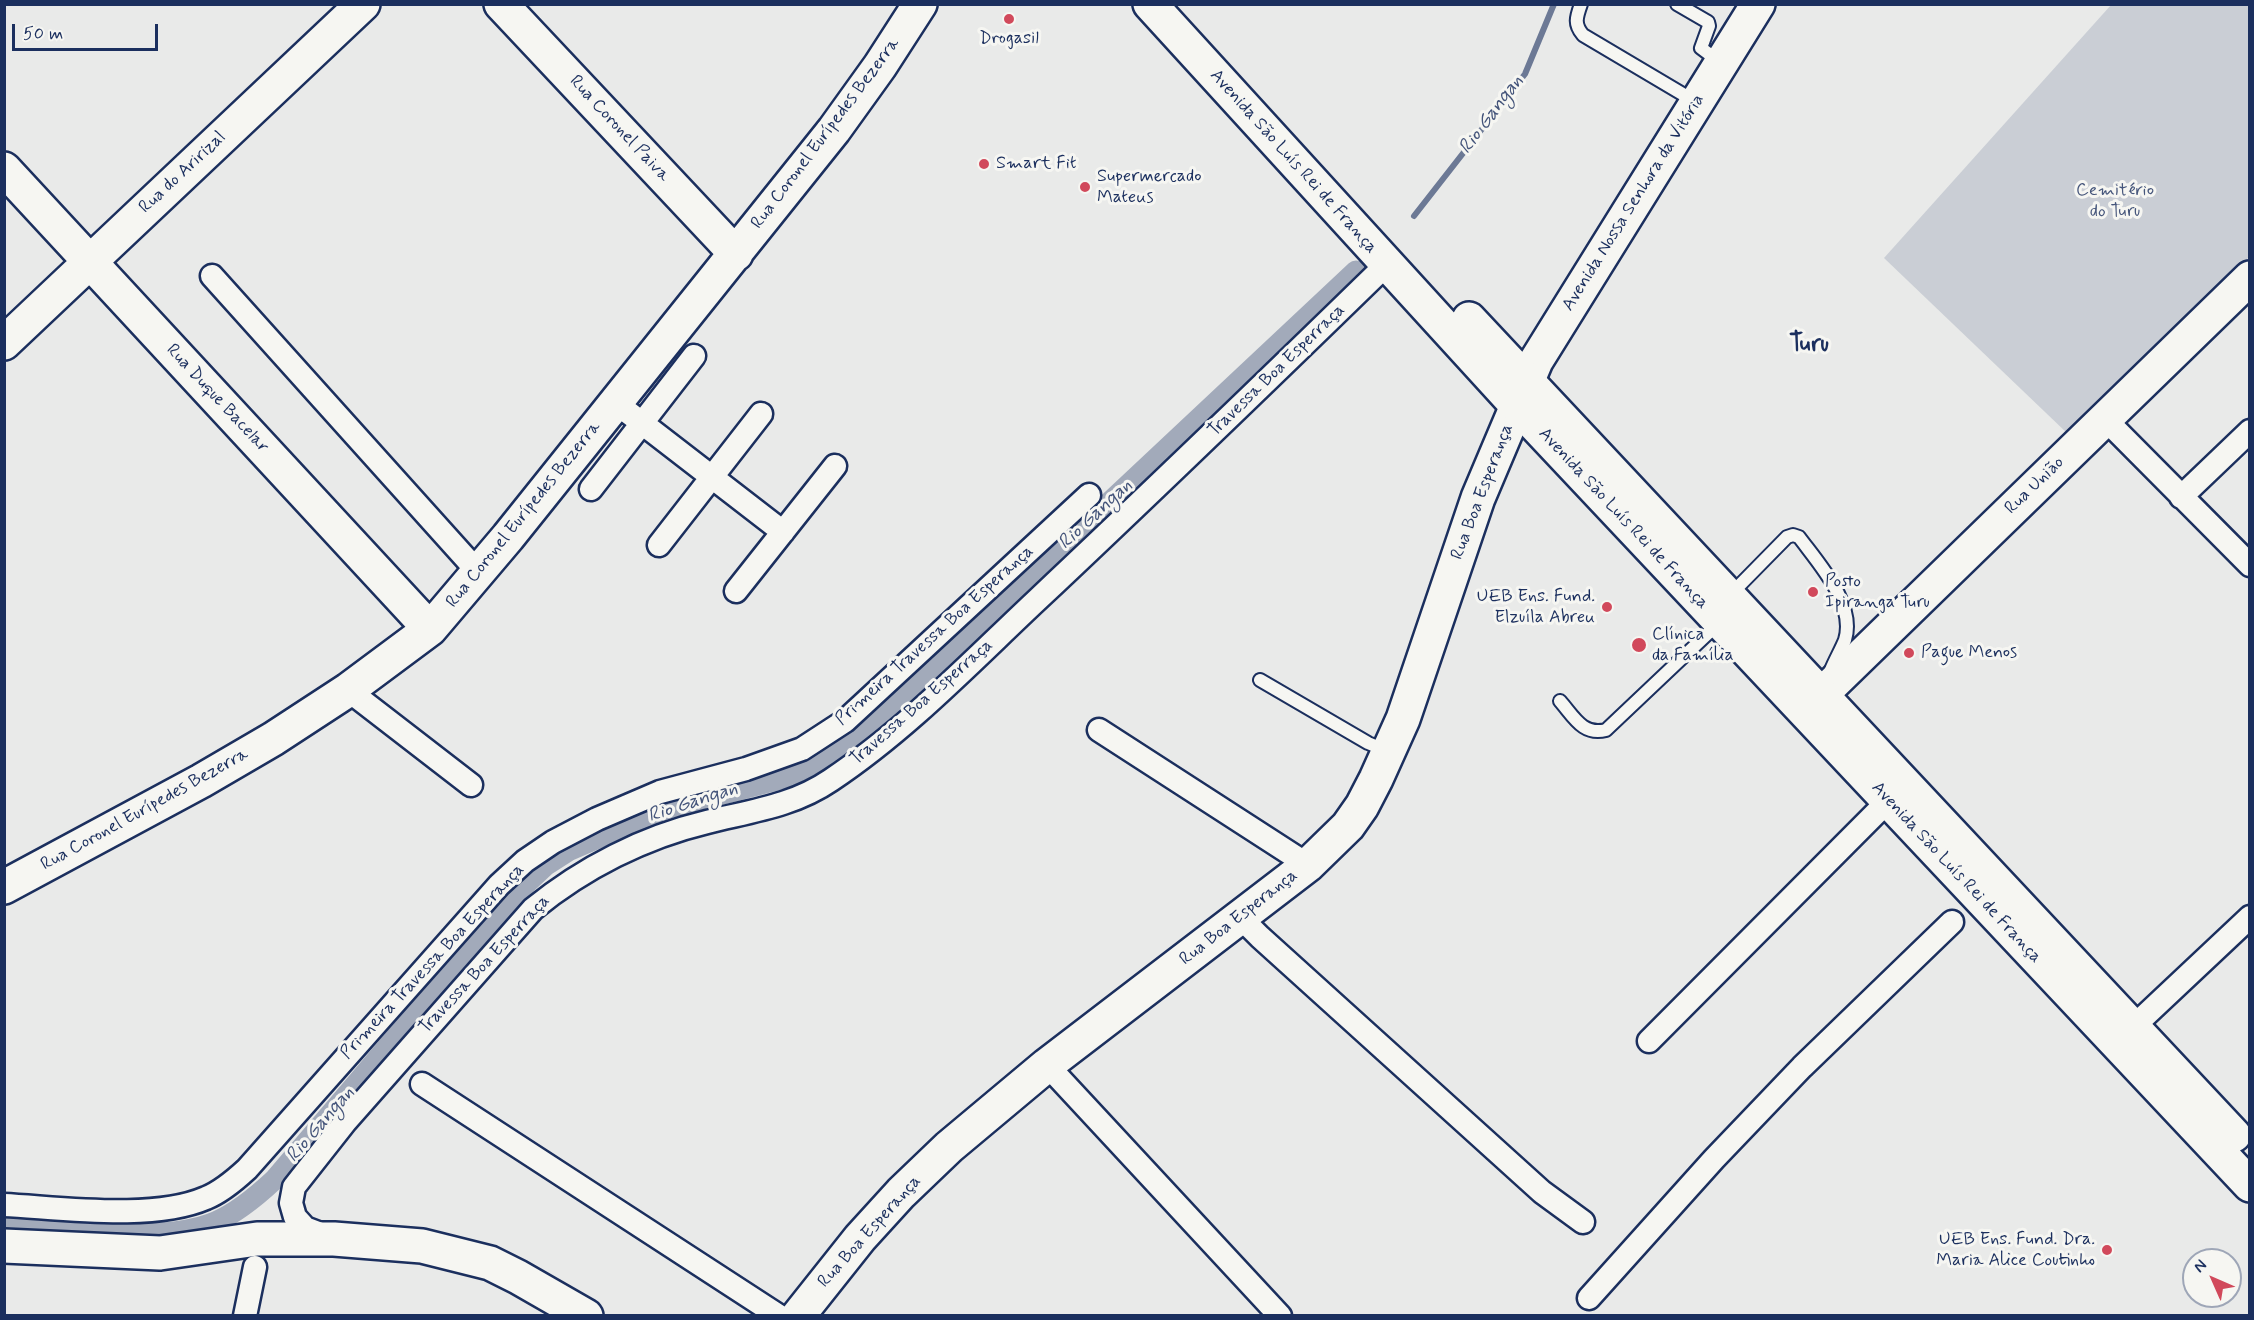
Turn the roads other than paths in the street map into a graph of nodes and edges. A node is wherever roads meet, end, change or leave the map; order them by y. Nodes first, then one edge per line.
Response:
1 (363, 4) edge
2 (501, 4) edge
3 (920, 4) edge
4 (1150, 4) edge
5 (1177, 4) edge
6 (1581, 4) edge
7 (1677, 4) edge
8 (1758, 4) edge
9 (1721, 63) junction
10 (1697, 102) junction
11 (4, 169) edge
12 (736, 254) junction
13 (89, 261) junction
14 (1387, 264) junction
15 (212, 276) dead end
16 (2250, 278) edge
17 (4, 343) edge
18 (694, 356) dead end
19 (1522, 394) junction
20 (616, 403) junction
21 (760, 414) dead end
22 (2104, 418) junction
23 (642, 423) junction
24 (2250, 431) edge
25 (835, 466) dead end
26 (713, 477) junction
27 (591, 489) dead end
28 (1089, 495) dead end
29 (2181, 497) junction
30 (783, 532) junction
31 (660, 546) dead end
32 (2250, 565) edge
33 (479, 573) junction
34 (736, 591) dead end
35 (1724, 609) junction
36 (430, 629) junction
37 (1260, 680) dead end
38 (348, 690) junction
39 (1824, 692) junction
40 (1560, 701) dead end
41 (1099, 730) dead end
42 (1389, 752) junction
43 (471, 785) dead end
44 (1888, 801) junction
45 (1308, 865) junction
46 (4, 887) edge
47 (2250, 917) edge
48 (1241, 918) junction
49 (1952, 922) dead end
50 (2133, 1027) junction
51 (1649, 1041) dead end
52 (1047, 1065) junction
53 (422, 1084) dead end
54 (2250, 1151) edge
55 (2250, 1185) edge
56 (4, 1205) edge
57 (1583, 1222) dead end
58 (334, 1239) junction
59 (4, 1246) edge
60 (255, 1267) dead end
61 (1589, 1298) dead end
62 (245, 1316) edge
63 (586, 1316) edge
64 (778, 1316) edge
65 (798, 1316) edge
66 (1280, 1316) edge

1 - 13 main road, Rua do Aririzal
2 - 12 main road, Rua Coronel Paiva
3 - 12 main road, Rua Coronel Eurípedes Bezerra
4 - 14 main road, Avenida São Luís Rei de França
5 - 19 main road, Avenida São Luís Rei de França
6 - 10 lane
7 - 9 lane
8 - 9 main road, Avenida Nossa Senhora da Vitória
9 - 10 main road, Avenida Nossa Senhora da Vitória
10 - 19 main road, Avenida Nossa Senhora da Vitória
11 - 13 main road, Rua Duque Bacelar
12 - 20 main road, Rua Coronel Eurípedes Bezerra
13 - 17 main road, Rua do Aririzal
13 - 36 main road, Rua Duque Bacelar
14 - 19 main road, Avenida São Luís Rei de França
14 - 58 street, Travessa Boa Esperraça
15 - 33 street
16 - 22 main road, Rua União
18 - 23 street
19 - 35 main road, Avenida São Luís Rei de França
19 - 42 main road, Rua Boa Esperança
20 - 23 street
20 - 33 main road, Rua Coronel Eurípedes Bezerra
21 - 26 street
22 - 29 street
22 - 39 main road, Rua União
23 - 26 street
23 - 27 street
24 - 29 street
25 - 30 street
26 - 30 street
26 - 31 street
28 - 56 street, Primeira Travessa Boa Esperança
29 - 32 street
30 - 34 street
33 - 36 main road, Rua Coronel Eurípedes Bezerra
35 - 39 main road, Avenida São Luís Rei de França
35 - 39 lane
35 - 40 lane
35 - 44 main road, Avenida São Luís Rei de França
36 - 38 main road, Rua Coronel Eurípedes Bezerra
37 - 42 lane
38 - 43 street
38 - 46 main road, Rua Coronel Eurípedes Bezerra
39 - 50 main road, Avenida São Luís Rei de França
41 - 45 street
42 - 45 main road, Rua Boa Esperança
44 - 51 street
44 - 55 main road, Avenida São Luís Rei de França
45 - 48 main road, Rua Boa Esperança
47 - 50 street
48 - 52 main road, Rua Boa Esperança
48 - 57 street
49 - 61 street
50 - 54 main road, Avenida São Luís Rei de França
52 - 65 main road, Rua Boa Esperança
52 - 66 street
53 - 64 street
58 - 59 main road
58 - 63 main road
60 - 62 street

